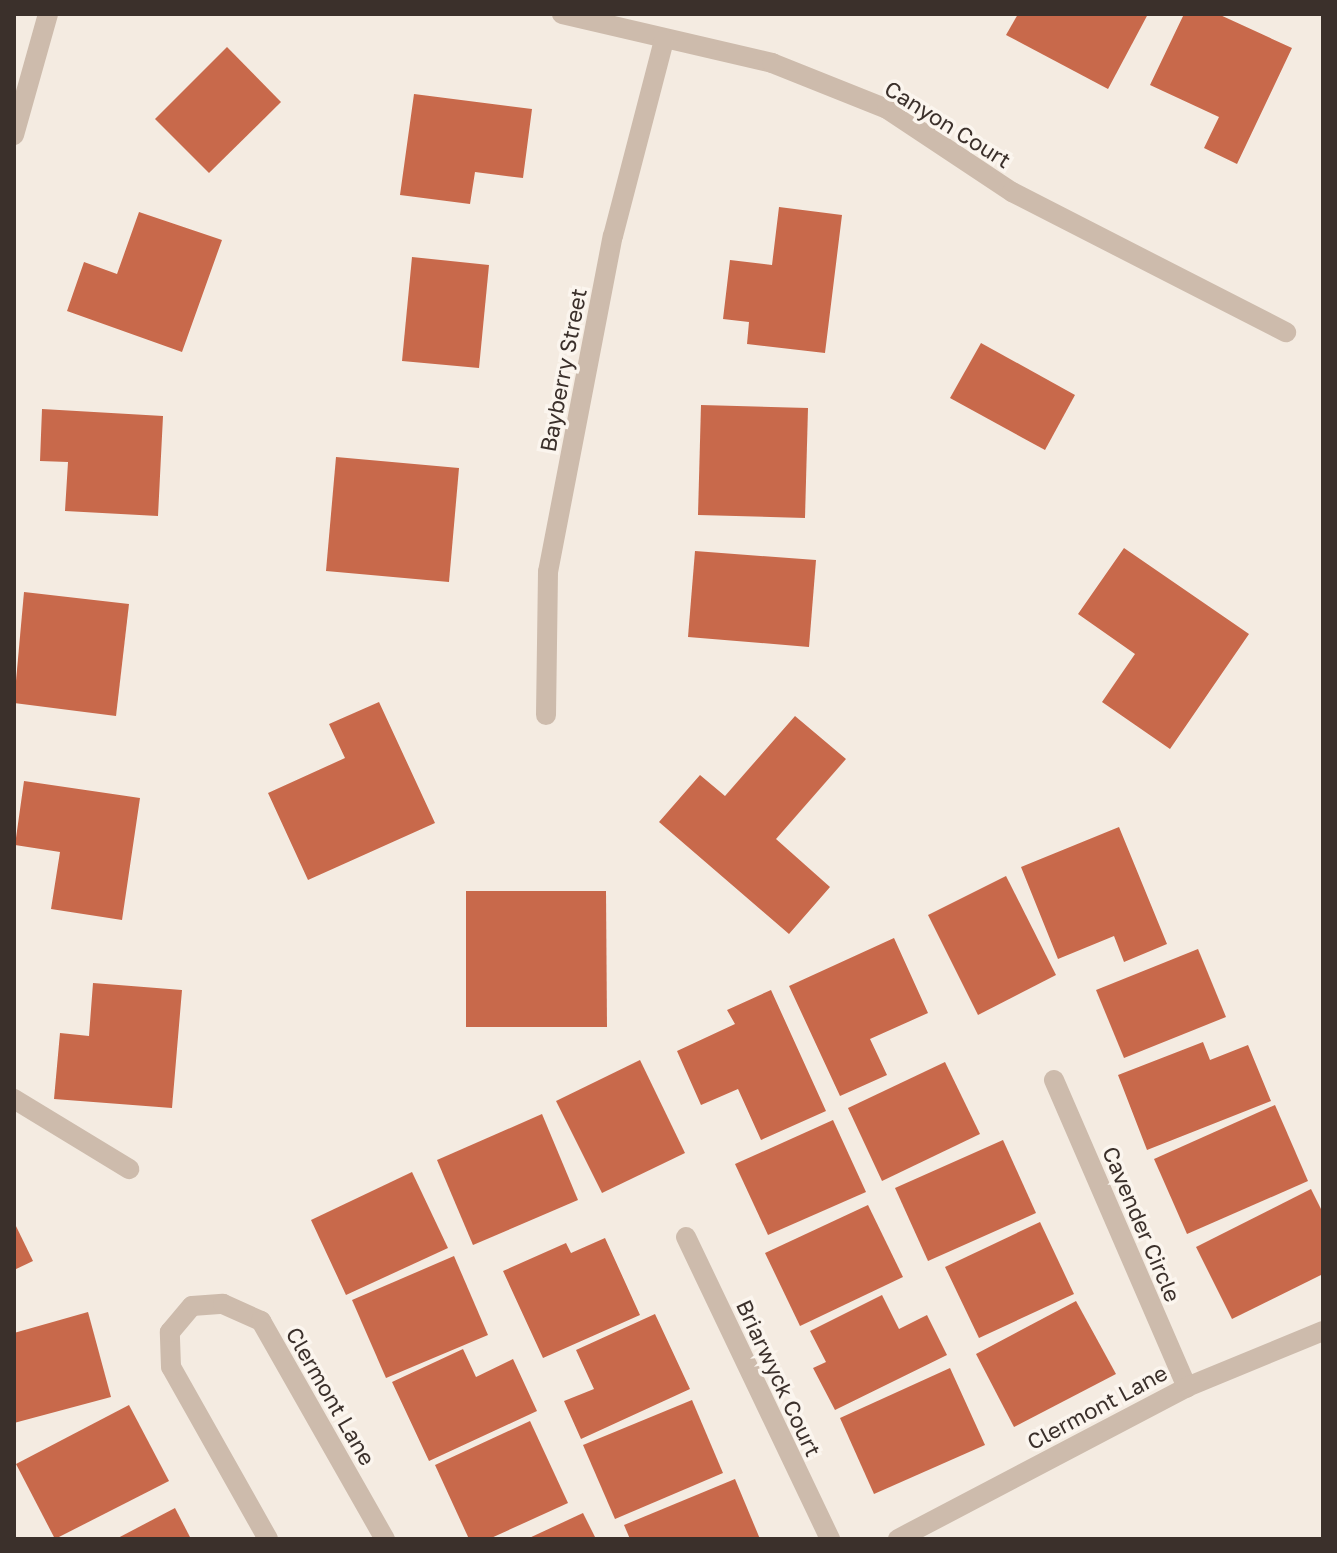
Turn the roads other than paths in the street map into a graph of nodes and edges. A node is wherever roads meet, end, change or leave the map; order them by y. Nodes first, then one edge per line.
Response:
1 (48, 14) edge
2 (562, 14) edge
3 (664, 40) junction
4 (14, 135) edge
5 (1286, 332) dead end
6 (546, 715) dead end
7 (1054, 1080) dead end
8 (14, 1099) edge
9 (129, 1169) dead end
10 (686, 1237) dead end
11 (1323, 1331) edge
12 (1187, 1387) junction
13 (268, 1539) edge
14 (385, 1539) edge
15 (830, 1539) edge
16 (898, 1539) edge

1 - 4 street
2 - 3 street, Canyon Court
3 - 5 street, Canyon Court
3 - 6 street, Bayberry Street
7 - 12 street, Cavender Circle
8 - 9 street
10 - 15 street, Briarwyck Court
11 - 12 street, Clermont Lane
12 - 16 street, Clermont Lane
13 - 14 street, Clermont Lane

